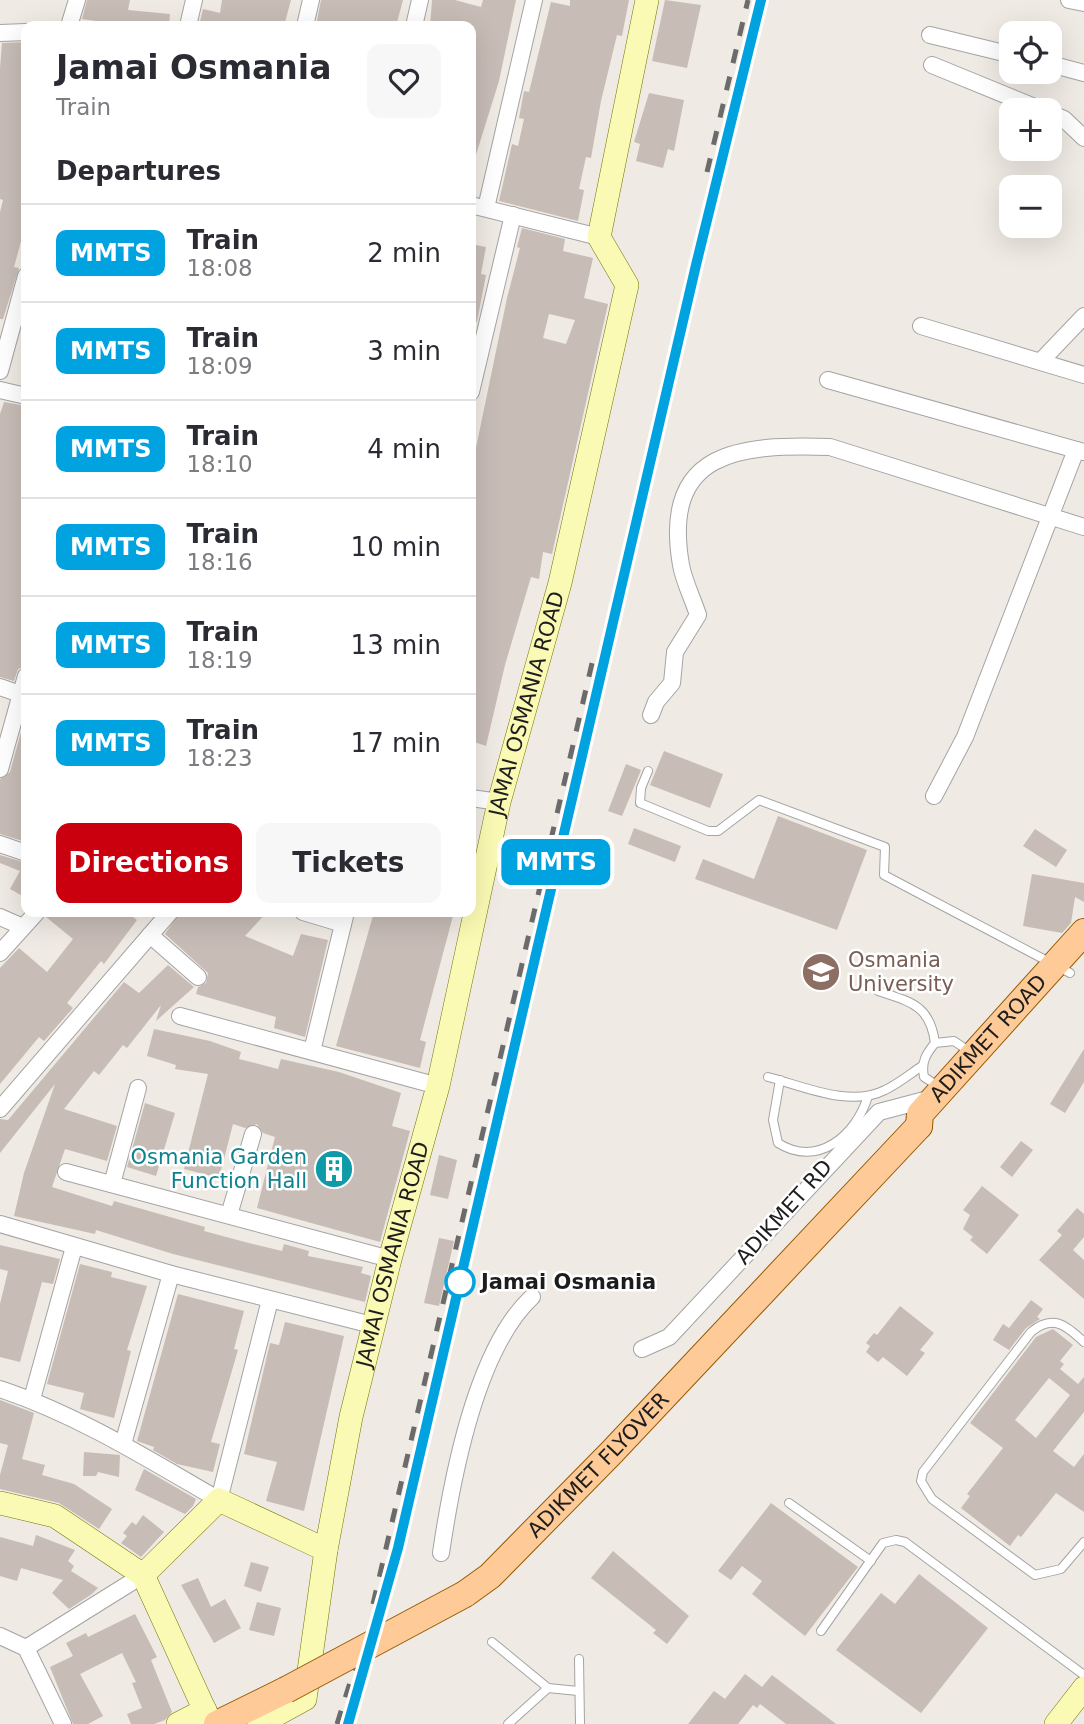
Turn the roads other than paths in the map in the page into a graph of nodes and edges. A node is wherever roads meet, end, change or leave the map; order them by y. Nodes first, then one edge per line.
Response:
1 (77, 0) edge
2 (194, 0) edge
3 (311, 0) edge
4 (420, 0) edge
5 (534, 0) edge
6 (647, 0) edge
7 (1069, 0) edge
8 (1084, 3) edge
9 (71, 21) edge
10 (189, 21) edge
11 (306, 21) edge
12 (415, 21) edge
13 (21, 32) edge
14 (0, 33) edge
15 (930, 35) dead end
16 (999, 52) edge
17 (932, 65) dead end
18 (1062, 67) edge
19 (1084, 73) edge
20 (1013, 98) edge
21 (1062, 118) edge
22 (1084, 138) edge
23 (479, 206) edge
24 (513, 215) junction
25 (599, 237) junction
26 (21, 294) edge
27 (1084, 316) edge
28 (921, 326) dead end
29 (1041, 361) junction
30 (0, 371) edge
31 (476, 371) edge
32 (1084, 376) edge
33 (828, 380) dead end
34 (0, 390) edge
35 (21, 395) edge
36 (1080, 451) edge
37 (1053, 516) junction
38 (1084, 527) edge
39 (0, 687) edge
40 (21, 695) edge
41 (21, 705) edge
42 (651, 715) dead end
43 (0, 769) edge
44 (648, 771) dead end
45 (934, 796) dead end
46 (476, 799) edge
47 (499, 802) junction
48 (0, 844) edge
49 (21, 851) edge
50 (476, 909) edge
51 (0, 917) edge
52 (32, 917) edge
53 (166, 917) edge
54 (474, 917) edge
55 (344, 918) edge
56 (23, 927) junction
57 (1084, 932) edge
58 (150, 935) junction
59 (0, 953) edge
60 (1071, 965) edge
61 (198, 977) dead end
62 (878, 991) dead end
63 (180, 1016) dead end
64 (935, 1043) junction
65 (312, 1051) junction
66 (975, 1056) junction
67 (922, 1066) junction
68 (768, 1077) dead end
69 (780, 1080) junction
70 (438, 1086) junction
71 (138, 1088) dead end
72 (941, 1093) junction
73 (867, 1096) junction
74 (0, 1109) edge
75 (914, 1131) junction
76 (253, 1134) dead end
77 (66, 1172) dead end
78 (112, 1184) junction
79 (229, 1216) junction
80 (0, 1224) edge
81 (74, 1247) junction
82 (390, 1259) junction
83 (171, 1274) junction
84 (532, 1297) dead end
85 (270, 1300) junction
86 (372, 1325) junction
87 (1084, 1342) edge
88 (642, 1349) dead end
89 (0, 1389) edge
90 (32, 1399) junction
91 (123, 1444) junction
92 (219, 1500) junction
93 (0, 1503) edge
94 (789, 1503) dead end
95 (1084, 1542) edge
96 (326, 1550) junction
97 (441, 1553) dead end
98 (871, 1561) junction
99 (144, 1575) junction
100 (821, 1631) dead end
101 (0, 1636) edge
102 (492, 1642) dead end
103 (26, 1648) junction
104 (579, 1659) dead end
105 (1084, 1675) edge
106 (548, 1688) junction
107 (1084, 1688) edge
108 (578, 1691) junction
109 (211, 1719) edge
110 (63, 1724) edge
111 (178, 1724) edge
112 (259, 1724) edge
113 (508, 1724) edge
114 (580, 1724) edge
115 (1056, 1724) edge

1 - 9 street
2 - 10 street
3 - 11 street
4 - 12 street
5 - 23 street
6 - 25 street
7 - 8 street
13 - 14 street
15 - 16 street
17 - 20 street
18 - 19 street
21 - 22 street
23 - 24 street
24 - 25 street
24 - 31 street
25 - 47 street, JAMAI OSMANIA ROAD
26 - 30 street
27 - 29 street
28 - 29 street
29 - 32 street
33 - 36 street
34 - 35 street
36 - 37 street
37 - 38 street
37 - 42 street
37 - 45 street
39 - 40 street
41 - 43 street
44 - 60 lane
46 - 47 street
47 - 50 street, JAMAI OSMANIA ROAD
48 - 49 street
51 - 56 street
52 - 56 street
53 - 58 street
54 - 70 street, JAMAI OSMANIA ROAD
55 - 65 street
56 - 59 street
57 - 60 main road, ADIKMET ROAD
58 - 61 street
58 - 74 street
60 - 66 main road, ADIKMET ROAD
60 - 75 main road, ADIKMET ROAD
62 - 64 lane
63 - 65 street
64 - 66 lane
64 - 67 lane
65 - 70 street
66 - 72 main road, ADIKMET ROAD
67 - 72 lane
67 - 73 lane
68 - 69 lane
69 - 73 lane
69 - 73 lane
70 - 82 street, JAMAI OSMANIA ROAD
71 - 78 street
72 - 75 main road, ADIKMET ROAD
72 - 88 street, ADIKMET RD
75 - 109 main road, ADIKMET FLYOVER, bridge
76 - 79 street
77 - 78 street
78 - 79 street
79 - 82 street
80 - 81 street
81 - 83 street
81 - 90 street
82 - 86 street, JAMAI OSMANIA ROAD
83 - 85 street
83 - 91 street
84 - 97 street
85 - 86 street
85 - 92 street
86 - 96 street, JAMAI OSMANIA ROAD
87 - 95 lane
89 - 90 street
90 - 91 street
91 - 92 street
92 - 96 street
92 - 99 street
93 - 99 street
94 - 98 lane
96 - 112 street, JAMAI OSMANIA ROAD
98 - 100 lane
98 - 105 lane
99 - 103 street
99 - 109 street
101 - 103 street
102 - 106 lane
103 - 110 street
104 - 108 lane
106 - 108 lane
106 - 113 lane
107 - 115 street
108 - 114 lane
109 - 111 street

